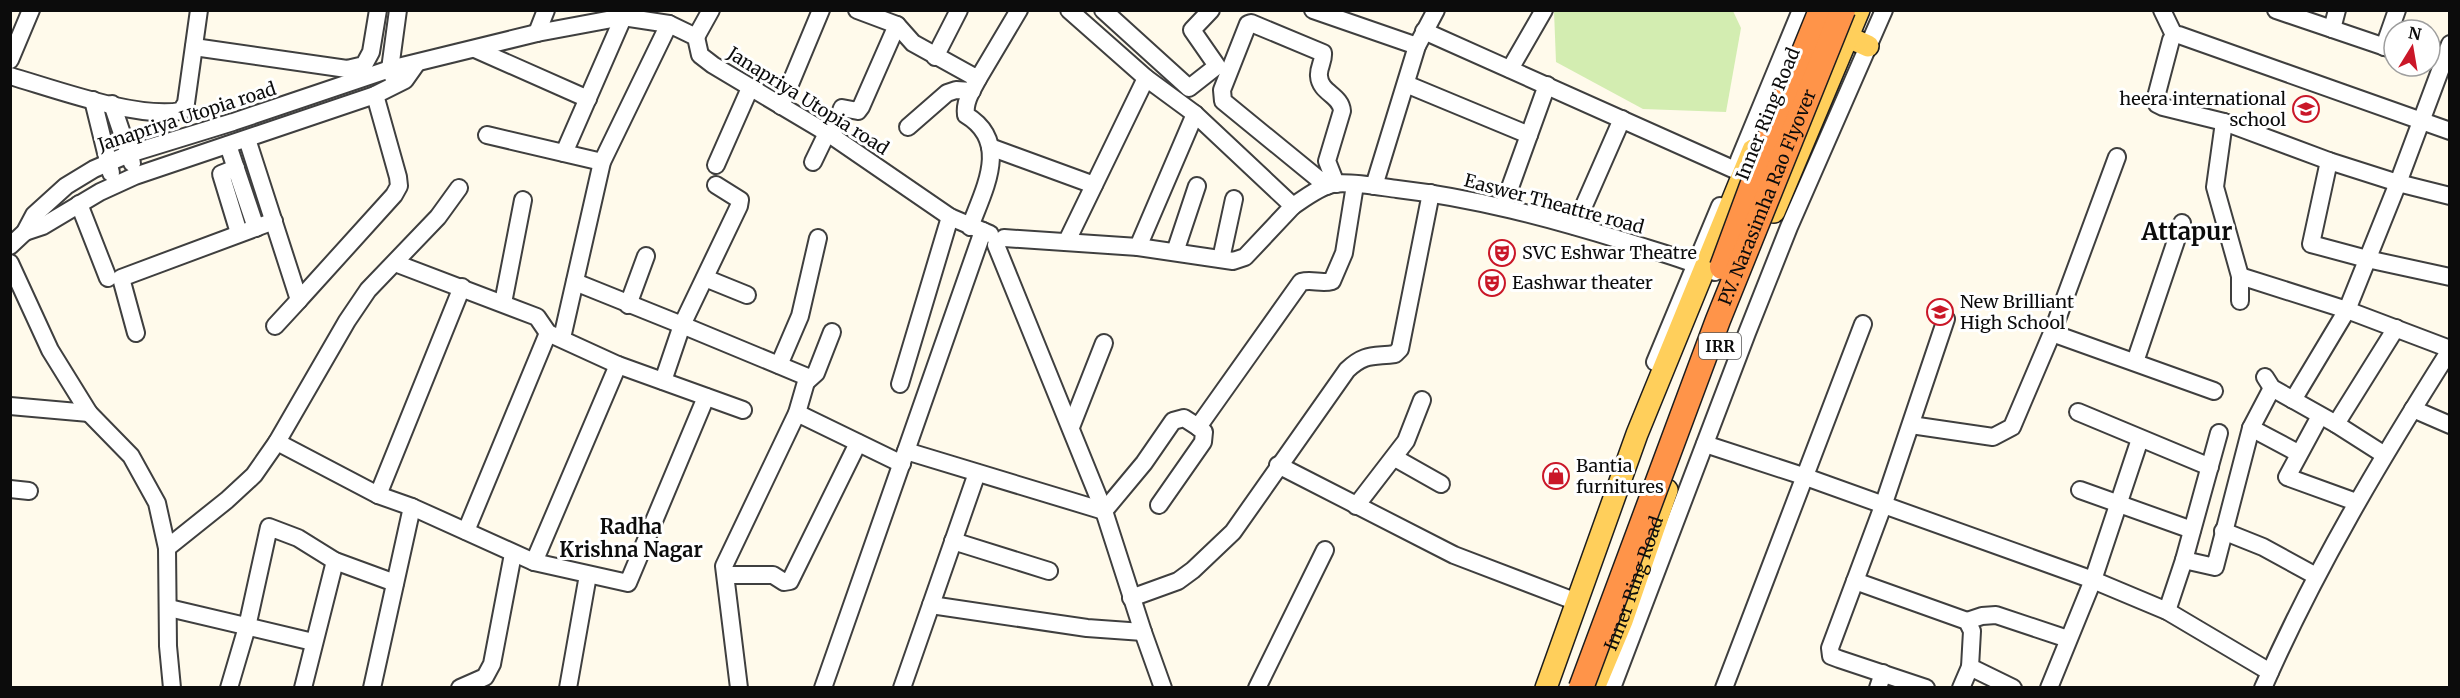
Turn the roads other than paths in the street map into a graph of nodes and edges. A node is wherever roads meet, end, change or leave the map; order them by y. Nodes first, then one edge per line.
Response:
1 (32, 10) edge
2 (199, 10) edge
3 (378, 10) edge
4 (398, 10) edge
5 (546, 10) edge
6 (711, 10) edge
7 (821, 10) edge
8 (857, 10) edge
9 (958, 10) edge
10 (1019, 10) edge
11 (1069, 10) edge
12 (1103, 10) edge
13 (1211, 10) edge
14 (1313, 10) edge
15 (1436, 10) edge
16 (1544, 10) edge
17 (1801, 10) edge
18 (1810, 10) edge
19 (1821, 10) edge
20 (1844, 10) edge
21 (1859, 10) edge
22 (1884, 10) edge
23 (2162, 10) edge
24 (2276, 10) edge
25 (2337, 10) edge
26 (625, 14) edge
27 (669, 24) junction
28 (897, 25) junction
29 (2332, 29) junction
30 (537, 33) junction
31 (2174, 35) junction
32 (696, 37) junction
33 (1848, 37) junction
34 (1421, 38) junction
35 (2450, 44) edge
36 (1868, 46) junction
37 (2382, 46) edge
38 (194, 47) junction
39 (475, 49) junction
40 (935, 57) junction
41 (10, 60) edge
42 (417, 63) junction
43 (2442, 63) edge
44 (390, 69) junction
45 (1510, 69) junction
46 (10, 76) edge
47 (1146, 78) junction
48 (2436, 78) edge
49 (1406, 84) junction
50 (396, 85) junction
51 (975, 85) junction
52 (1546, 85) junction
53 (750, 88) junction
54 (588, 99) junction
55 (93, 100) junction
56 (369, 102) junction
57 (112, 104) junction
58 (781, 106) junction
59 (1195, 114) junction
60 (1622, 119) junction
61 (2421, 121) junction
62 (2224, 122) junction
63 (908, 127) dead end
64 (2450, 131) edge
65 (279, 135) dead end
66 (487, 135) dead end
67 (829, 135) junction
68 (1529, 135) junction
69 (247, 139) junction
70 (221, 147) junction
71 (990, 147) junction
72 (564, 153) junction
73 (129, 154) junction
74 (2117, 157) dead end
75 (2329, 161) junction
76 (602, 162) junction
77 (813, 162) dead end
78 (108, 163) junction
79 (716, 165) dead end
80 (257, 168) junction
81 (232, 172) junction
82 (1739, 172) junction
83 (135, 176) junction
84 (1327, 179) junction
85 (2398, 183) junction
86 (115, 185) junction
87 (716, 185) dead end
88 (1094, 185) junction
89 (1197, 186) dead end
90 (1355, 186) junction
91 (1374, 186) junction
92 (459, 188) dead end
93 (1431, 193) junction
94 (2450, 196) edge
95 (1234, 199) dead end
96 (523, 200) dead end
97 (84, 201) junction
98 (1293, 206) junction
99 (1503, 207) junction
100 (950, 217) junction
101 (274, 221) junction
102 (2182, 223) dead end
103 (1575, 226) junction
104 (256, 228) junction
105 (25, 232) junction
106 (239, 233) junction
107 (989, 235) junction
108 (818, 238) dead end
109 (1067, 241) junction
110 (10, 246) edge
111 (1138, 247) junction
112 (1175, 252) junction
113 (646, 256) dead end
114 (1221, 259) junction
115 (2367, 259) junction
116 (10, 263) edge
117 (395, 263) junction
118 (1700, 266) junction
119 (110, 272) dead end
120 (2240, 276) junction
121 (2450, 277) edge
122 (705, 278) junction
123 (575, 282) junction
124 (1743, 285) junction
125 (462, 287) junction
126 (747, 295) dead end
127 (299, 300) junction
128 (2240, 301) dead end
129 (503, 303) junction
130 (628, 304) junction
131 (2347, 310) junction
132 (1946, 319) dead end
133 (682, 324) junction
134 (1863, 324) dead end
135 (275, 326) dead end
136 (2396, 328) junction
137 (832, 332) dead end
138 (136, 333) dead end
139 (2052, 333) junction
140 (555, 336) junction
141 (1104, 343) dead end
142 (2450, 349) edge
143 (2135, 362) junction
144 (618, 365) junction
145 (780, 365) junction
146 (2444, 371) edge
147 (663, 381) junction
148 (806, 382) junction
149 (900, 384) dead end
150 (2214, 391) dead end
151 (706, 397) junction
152 (1422, 400) dead end
153 (2293, 400) junction
154 (10, 406) edge
155 (2413, 408) junction
156 (743, 410) dead end
157 (2078, 412) dead end
158 (89, 413) junction
159 (797, 413) junction
160 (2320, 416) junction
161 (1911, 424) junction
162 (2336, 424) junction
163 (2450, 425) edge
164 (1071, 427) junction
165 (1198, 427) junction
166 (2251, 428) junction
167 (2219, 433) dead end
168 (2140, 439) junction
169 (277, 442) junction
170 (858, 442) junction
171 (1704, 444) junction
172 (2298, 453) junction
173 (2384, 454) junction
174 (904, 457) junction
175 (1395, 458) junction
176 (1278, 465) junction
177 (2210, 467) junction
178 (977, 472) junction
179 (1803, 476) junction
180 (1441, 484) dead end
181 (10, 489) edge
182 (2080, 490) dead end
183 (28, 491) dead end
184 (378, 495) junction
185 (2119, 502) junction
186 (2356, 502) junction
187 (1159, 505) dead end
188 (1356, 506) junction
189 (1883, 506) junction
190 (412, 507) junction
191 (1104, 511) junction
192 (2192, 530) junction
193 (466, 531) junction
194 (2223, 531) junction
195 (953, 541) junction
196 (167, 548) junction
197 (1325, 550) dead end
198 (513, 554) junction
199 (2184, 560) junction
200 (335, 561) junction
201 (534, 562) junction
202 (1049, 571) dead end
203 (588, 575) junction
204 (726, 575) junction
205 (2316, 576) junction
206 (2093, 580) junction
207 (1855, 581) junction
208 (395, 584) junction
209 (2116, 591) junction
210 (1131, 598) junction
211 (1577, 602) junction
212 (931, 605) junction
213 (169, 608) junction
214 (2079, 610) junction
215 (2167, 611) junction
216 (1967, 621) junction
217 (247, 627) junction
218 (1143, 632) junction
219 (2068, 639) junction
220 (313, 642) junction
221 (1970, 667) junction
222 (1880, 680) edge
223 (2266, 680) edge
224 (172, 687) edge
225 (229, 687) edge
226 (303, 687) edge
227 (372, 687) edge
228 (460, 687) edge
229 (568, 687) edge
230 (739, 687) edge
231 (823, 687) edge
232 (902, 687) edge
233 (1163, 687) edge
234 (1257, 687) edge
235 (1546, 687) edge
236 (1564, 687) edge
237 (1581, 687) edge
238 (1594, 687) edge
239 (1612, 687) edge
240 (1724, 687) edge
241 (1926, 687) edge
242 (1961, 687) edge
243 (2013, 687) edge
244 (2049, 687) edge

1 - 41 street
2 - 38 street
3 - 38 street
4 - 44 street
5 - 30 street
6 - 32 street
7 - 58 street
8 - 28 street
9 - 40 street
10 - 51 street
11 - 47 street
12 - 13 street
14 - 34 street
15 - 34 street
16 - 45 street
17 - 82 street
18 - 82 main road, Inner Ring Road / IRR
19 - 236 highway, P.V. Narasimha Rao Flyover, bridge
20 - 237 highway, P.V. Narasimha Rao Flyover, bridge
21 - 33 main road, Inner Ring Road / IRR
22 - 36 street
23 - 31 street
24 - 29 street
25 - 29 street
26 - 27 street, Janapriya Utopia road
26 - 30 street, Janapriya Utopia road
26 - 54 street
27 - 32 street, Janapriya Utopia road
27 - 76 street
28 - 40 street
28 - 67 street
29 - 37 street
30 - 39 street, Janapriya Utopia road
31 - 61 street
31 - 62 street
32 - 53 street, Janapriya Utopia road
33 - 36 main road
33 - 124 main road, Inner Ring Road / IRR
34 - 45 street
34 - 49 street
35 - 43 street
36 - 171 street
38 - 57 street
39 - 42 street, Janapriya Utopia road
39 - 54 street
40 - 51 street
42 - 44 street, Janapriya Utopia road
42 - 50 street
44 - 50 street
44 - 73 street, Janapriya Utopia road
45 - 52 street
46 - 55 street
47 - 59 street
47 - 88 street
48 - 61 street
49 - 68 street
49 - 91 street
50 - 56 street
51 - 63 street
51 - 71 street
52 - 60 street
52 - 68 street
53 - 58 street, Janapriya Utopia road
53 - 79 street
54 - 72 street
55 - 57 street
55 - 78 street
56 - 65 street
56 - 69 street
56 - 127 street
57 - 73 street
58 - 67 street, Janapriya Utopia road
59 - 98 street
59 - 111 street
60 - 82 street
60 - 103 street
61 - 64 street
61 - 85 street
62 - 75 street
62 - 120 street
66 - 72 street
67 - 77 street
67 - 100 street, Janapriya Utopia road
68 - 99 street
69 - 70 street
69 - 80 street
70 - 81 street
70 - 83 street
71 - 88 street
71 - 107 street
72 - 76 street
73 - 78 street, Janapriya Utopia road
73 - 83 street
74 - 139 street
75 - 85 street
75 - 115 street
76 - 123 street
78 - 86 street
78 - 105 street, Janapriya Utopia road
80 - 81 street
80 - 101 street
81 - 104 street
81 - 106 street
82 - 118 main road, Inner Ring Road / IRR
83 - 86 street
84 - 84 street
84 - 90 street, Easwer Theattre road
84 - 98 street
85 - 94 street
85 - 115 street
86 - 97 street
87 - 122 street
88 - 109 street
89 - 112 street
90 - 91 street, Easwer Theattre road
90 - 165 street
91 - 93 street, Easwer Theattre road
92 - 117 street
93 - 99 street, Easwer Theattre road
93 - 176 street
95 - 114 street
96 - 129 street
97 - 105 street
97 - 119 street
98 - 114 street
99 - 103 street, Easwer Theattre road
100 - 107 street, Janapriya Utopia road
100 - 149 street
101 - 104 street
101 - 127 street
102 - 143 street
103 - 118 street, Easwer Theattre road
104 - 106 street
105 - 110 street
106 - 138 street
107 - 109 street
107 - 164 street
107 - 174 street
108 - 145 street
109 - 111 street
111 - 112 street
112 - 114 street
113 - 130 street
115 - 121 street
115 - 131 street
116 - 158 street
117 - 125 street
117 - 169 street
118 - 124 street, Easwer Theattre road
118 - 211 main road, Inner Ring Road / IRR
120 - 128 street
120 - 131 street
122 - 126 street
122 - 133 street
123 - 130 street
123 - 140 street
124 - 238 main road, Inner Ring Road / IRR
125 - 129 street
125 - 184 street
127 - 135 street
129 - 140 street
130 - 133 street
131 - 136 street
131 - 153 street
132 - 161 street
133 - 145 street
133 - 147 street
134 - 179 street
136 - 142 street
136 - 162 street
137 - 148 street
139 - 143 street
139 - 161 street
140 - 144 street
140 - 193 street
141 - 164 street
142 - 146 street
143 - 150 street
144 - 147 street
144 - 201 street
145 - 148 street
146 - 155 street
147 - 151 street
148 - 159 street
151 - 156 street
151 - 203 street
152 - 175 street
153 - 160 street
153 - 166 street
154 - 158 street
155 - 163 street
155 - 173 street
157 - 168 street
158 - 196 street
159 - 170 street
159 - 204 street
160 - 162 street
160 - 172 street
161 - 189 street
162 - 173 street
164 - 191 street
165 - 187 street
165 - 191 street
166 - 172 street
166 - 194 street
167 - 177 street
168 - 177 street
168 - 185 street
169 - 184 street
169 - 196 street
170 - 174 street
170 - 204 street
171 - 179 street
171 - 239 street
172 - 186 street
173 - 186 street
174 - 178 street
174 - 231 street
175 - 180 street
175 - 188 street
176 - 188 street
176 - 210 street
177 - 192 street
178 - 191 street
178 - 195 street
179 - 189 street
179 - 240 street
181 - 183 street
182 - 185 street
184 - 190 street
185 - 192 street
185 - 206 street
186 - 205 street
188 - 211 street
189 - 206 street
189 - 207 street
190 - 193 street
190 - 208 street
191 - 210 street
192 - 199 street
193 - 198 street
194 - 199 street
194 - 205 street
195 - 202 street
195 - 212 street
196 - 213 street
197 - 234 street
198 - 201 street
198 - 228 street
199 - 215 street
200 - 208 street
200 - 217 street
200 - 220 street
201 - 203 street
203 - 229 street
204 - 230 street
205 - 223 street
206 - 209 street
206 - 214 street
207 - 216 street
207 - 222 street
208 - 227 street
209 - 214 street
209 - 215 street
210 - 218 street
211 - 235 main road, Inner Ring Road / IRR
212 - 218 street
212 - 232 street
213 - 217 street
213 - 224 street
214 - 219 street
215 - 223 street
216 - 219 street
216 - 221 street
217 - 220 street
217 - 225 street
218 - 233 street
219 - 244 street
220 - 226 street
221 - 242 street
221 - 243 street
222 - 241 street

